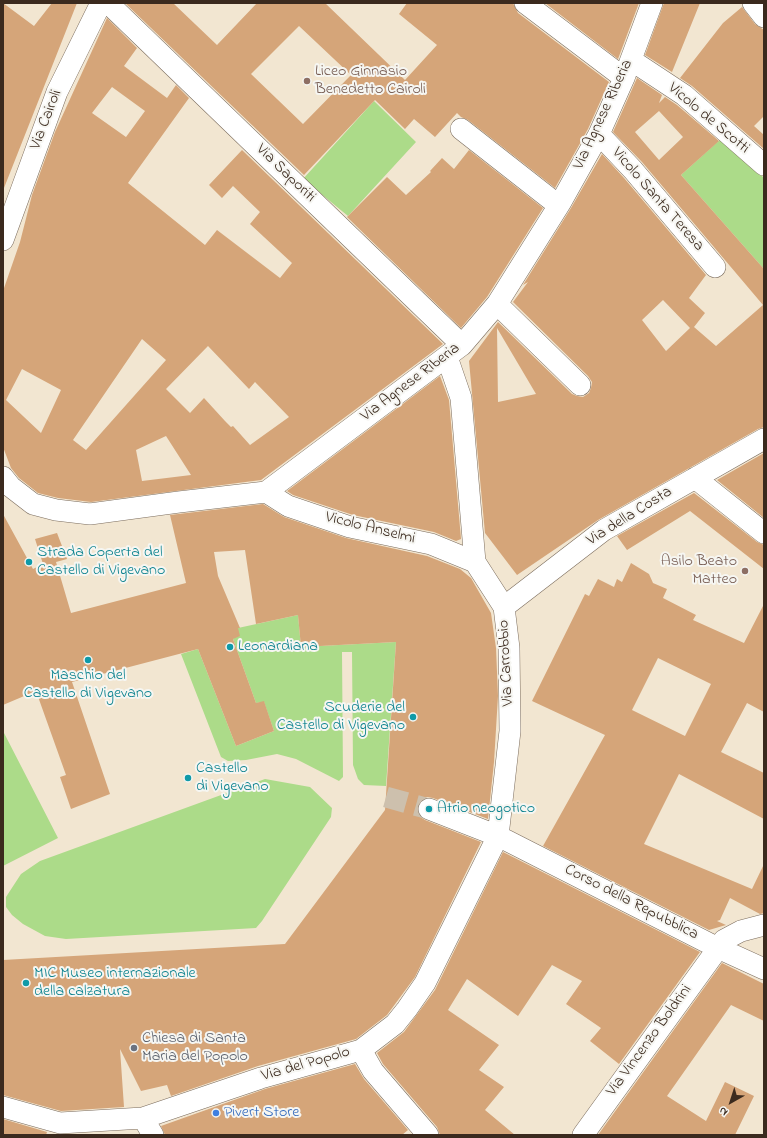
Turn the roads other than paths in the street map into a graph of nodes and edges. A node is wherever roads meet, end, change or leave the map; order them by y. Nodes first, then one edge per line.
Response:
1 (101, 3) edge
2 (108, 3) edge
3 (525, 3) edge
4 (652, 3) edge
5 (753, 3) edge
6 (764, 17) edge
7 (627, 69) junction
8 (461, 129) dead end
9 (599, 134) junction
10 (764, 165) edge
11 (558, 205) junction
12 (3, 240) edge
13 (715, 267) dead end
14 (497, 304) junction
15 (454, 351) junction
16 (580, 385) dead end
17 (764, 439) edge
18 (3, 477) edge
19 (695, 478) junction
20 (266, 492) junction
21 (764, 533) edge
22 (476, 562) junction
23 (504, 607) junction
24 (429, 809) tunnel mouth
25 (498, 836) junction
26 (764, 925) edge
27 (718, 948) junction
28 (764, 969) edge
29 (361, 1050) junction
30 (3, 1106) edge
31 (148, 1126) edge
32 (58, 1129) edge
33 (428, 1135) edge
34 (582, 1135) edge

1 - 12 street, Via Cairoli
2 - 15 street, Via Saporiti
3 - 7 street, Vicolo de Scotti
4 - 7 street, Via Agnese Riberia
5 - 6 street
7 - 9 street, Via Agnese Riberia
7 - 10 street, Vicolo de Scotti
8 - 11 street
9 - 11 street, Via Agnese Riberia
9 - 13 street, Vicolo Santa Teresa
11 - 14 street, Via Agnese Riberia
14 - 15 street, Via Agnese Riberia
14 - 16 street
15 - 20 street, Via Agnese Riberia
15 - 22 street, Via Carrobbio
17 - 19 street, Via della Costa
18 - 20 street
19 - 21 street
19 - 23 street, Via della Costa
20 - 22 street, Vicolo Anselmi
22 - 23 street, Via Carrobbio
23 - 25 street, Via Carrobbio
24 - 25 street, Corso della Repubblica
25 - 27 street, Corso della Repubblica
25 - 29 street, Via del Popolo
26 - 27 street, Via Vincenzo Boldrini
27 - 28 street, Corso della Repubblica
27 - 34 street, Via Vincenzo Boldrini
29 - 31 street, Via del Popolo
29 - 33 street
30 - 32 street, Via del Popolo
31 - 32 street, Via del Popolo

